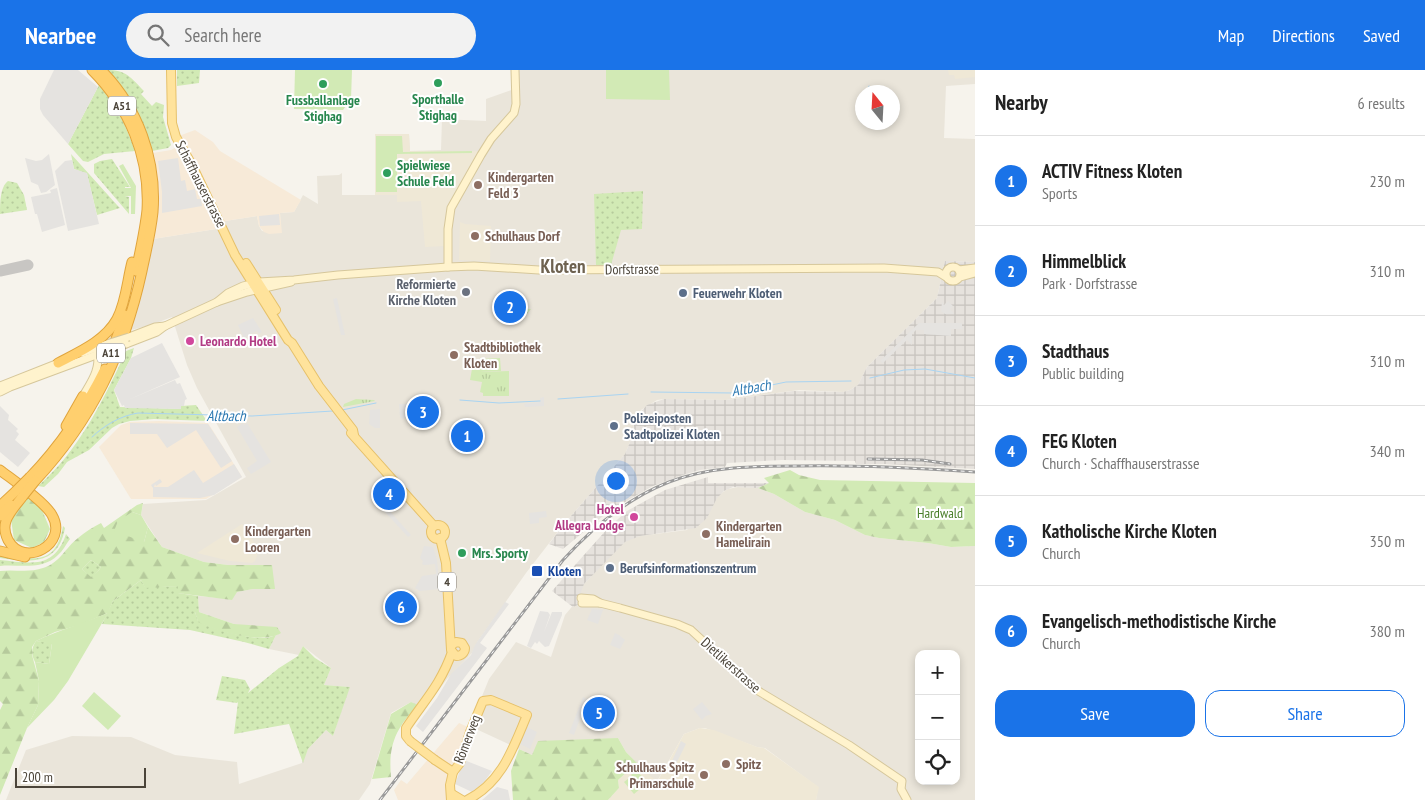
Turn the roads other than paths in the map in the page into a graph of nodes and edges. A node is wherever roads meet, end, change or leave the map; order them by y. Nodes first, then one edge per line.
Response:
1 (92, 70) edge
2 (101, 70) edge
3 (171, 70) edge
4 (515, 70) edge
5 (144, 149) junction
6 (147, 162) junction
7 (147, 209) junction
8 (448, 267) junction
9 (951, 267) junction
10 (975, 268) edge
11 (910, 269) junction
12 (975, 273) edge
13 (959, 274) junction
14 (946, 276) junction
15 (294, 280) junction
16 (258, 286) junction
17 (275, 287) junction
18 (270, 300) junction
19 (127, 341) junction
20 (292, 343) junction
21 (96, 352) junction
22 (58, 363) junction
23 (0, 386) edge
24 (0, 392) edge
25 (83, 396) joint
26 (0, 463) edge
27 (0, 470) edge
28 (32, 478) junction
29 (20, 494) junction
30 (0, 506) edge
31 (0, 516) edge
32 (0, 551) edge
33 (582, 600) dead end
34 (453, 772) junction
35 (452, 797) edge
36 (462, 800) edge
37 (467, 800) edge
38 (907, 800) edge

1 - 5 highway, A51
2 - 5 highway, A51
3 - 16 main road, Schaffhauserstrasse
4 - 8 main road
5 - 6 highway, A51
6 - 7 highway, A11
6 - 28 highway, A11
7 - 22 highway
7 - 28 highway, A11
8 - 11 main road, Dorfstrasse
8 - 15 main road, Dorfstrasse
9 - 11 main road, Dorfstrasse
9 - 13 main road
9 - 14 main road
10 - 13 main road
11 - 14 main road, Dorfstrasse
12 - 13 main road
13 - 14 main road
15 - 16 main road, Dorfstrasse
15 - 17 main road, Dorfstrasse
16 - 17 main road, Dorfstrasse
16 - 18 main road, Schaffhauserstrasse
16 - 19 main road
16 - 20 main road, Schaffhauserstrasse
17 - 18 main road
18 - 20 main road, Schaffhauserstrasse
19 - 21 main road, bridge
19 - 21 main road, bridge
20 - 34 main road, Schaffhauserstrasse / 4, bridge
21 - 22 main road
21 - 24 main road
21 - 25 main road
22 - 23 main road
25 - 28 highway
26 - 32 highway
27 - 29 highway
28 - 29 highway, A11, bridge
29 - 30 highway, A11
29 - 31 highway, A11
33 - 38 main road, Dietlikerstrasse
34 - 35 main road, Römerweg
34 - 37 main road, Römerweg
35 - 36 main road, Römerweg

